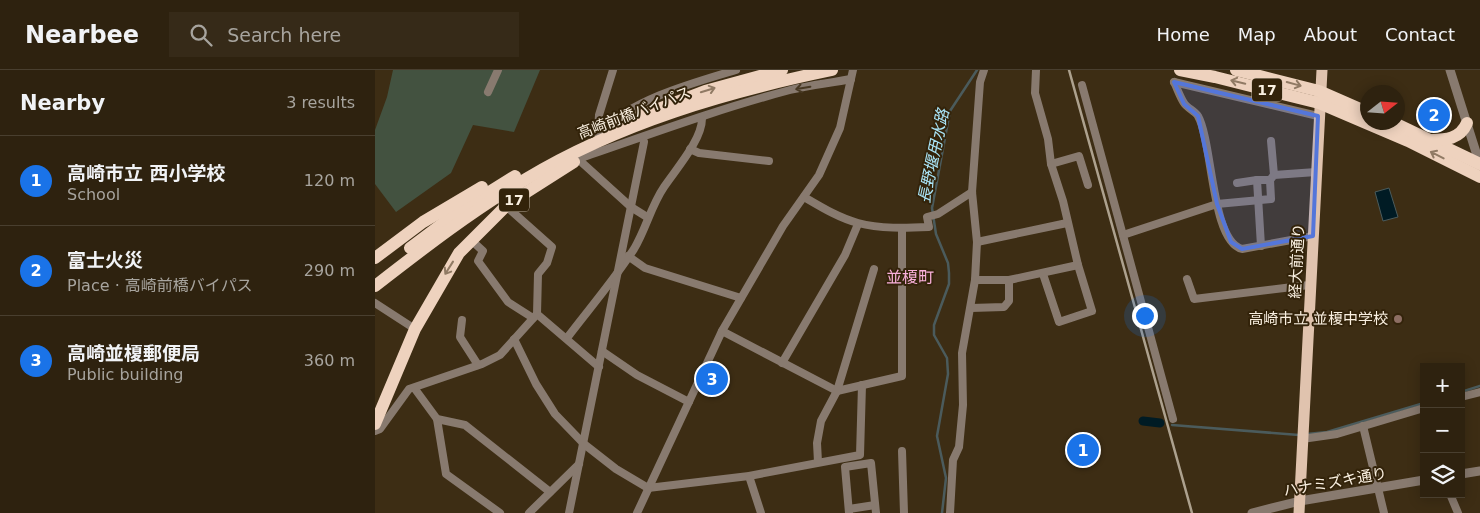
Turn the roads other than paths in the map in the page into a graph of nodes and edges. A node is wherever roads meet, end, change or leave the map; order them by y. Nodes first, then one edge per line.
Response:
1 (498, 70) edge
2 (613, 70) edge
3 (736, 70) edge
4 (782, 70) edge
5 (832, 70) edge
6 (853, 70) edge
7 (984, 70) edge
8 (1036, 70) edge
9 (1180, 70) edge
10 (1235, 70) edge
11 (1322, 70) edge
12 (1450, 70) edge
13 (724, 74) edge
14 (851, 79) junction
15 (1082, 85) dead end
16 (488, 92) dead end
17 (1319, 103) junction
18 (1360, 111) edge
19 (702, 117) junction
20 (657, 119) junction
21 (1467, 124) junction
22 (1405, 128) edge
23 (598, 133) junction
24 (1428, 140) junction
25 (1271, 141) dead end
26 (644, 142) dead end
27 (690, 149) junction
28 (578, 159) junction
29 (769, 161) dead end
30 (1051, 164) junction
31 (1480, 165) edge
32 (531, 168) junction
33 (1316, 172) junction
34 (1480, 177) edge
35 (1272, 178) junction
36 (1257, 180) junction
37 (1237, 183) dead end
38 (1088, 186) dead end
39 (972, 192) junction
40 (804, 198) junction
41 (1258, 201) junction
42 (502, 202) junction
43 (1217, 204) junction
44 (631, 207) junction
45 (647, 217) junction
46 (1067, 223) junction
47 (858, 224) junction
48 (902, 228) junction
49 (1123, 235) junction
50 (1313, 236) junction
51 (471, 240) junction
52 (977, 242) junction
53 (1261, 246) junction
54 (411, 253) junction
55 (628, 256) junction
56 (375, 258) edge
57 (1078, 265) junction
58 (874, 270) dead end
59 (617, 271) junction
60 (1043, 274) junction
61 (375, 276) edge
62 (1187, 279) dead end
63 (975, 280) junction
64 (1009, 280) junction
65 (375, 286) edge
66 (1309, 286) junction
67 (741, 298) junction
68 (375, 303) edge
69 (971, 308) junction
70 (535, 316) junction
71 (462, 320) dead end
72 (415, 329) junction
73 (722, 331) junction
74 (567, 338) junction
75 (514, 339) junction
76 (602, 351) junction
77 (782, 363) junction
78 (478, 365) junction
79 (599, 367) junction
80 (863, 385) junction
81 (415, 388) junction
82 (837, 390) junction
83 (1480, 392) edge
84 (1465, 396) edge
85 (689, 402) junction
86 (1420, 409) edge
87 (1173, 418) dead end
88 (437, 419) junction
89 (376, 422) edge
90 (1363, 426) junction
91 (1303, 439) junction
92 (584, 444) junction
93 (902, 451) dead end
94 (819, 462) junction
95 (579, 464) junction
96 (1480, 471) edge
97 (1465, 473) edge
98 (749, 476) junction
99 (1420, 481) edge
100 (648, 488) junction
101 (1378, 488) junction
102 (550, 492) junction
103 (1452, 498) edge
104 (1300, 501) junction
105 (876, 509) edge
106 (849, 511) edge
107 (499, 513) edge
108 (529, 513) edge
109 (569, 513) edge
110 (637, 513) edge
111 (761, 513) edge
112 (904, 513) edge
113 (950, 513) edge
114 (1253, 513) edge
115 (1299, 513) edge
116 (1385, 513) edge
117 (1458, 513) edge

1 - 16 street
2 - 23 street
3 - 13 street
23 -> 4 highway, 高崎前橋バイパス / 17
5 - 20 highway, 高崎前橋バイパス / 17
6 - 14 street
7 - 39 street
8 - 30 street
17 -> 9 highway, 17
10 -> 17 highway, 17
11 - 17 main road, 経大前通り
12 - 21 street
13 - 23 street
14 -> 19 street
14 - 40 street
15 - 49 street
17 - 18 highway, 17
17 - 33 main road, 経大前通り
34 -> 17 highway, 17
17 - 43 street
19 - 27 street
19 - 28 street
20 - 28 highway, 17
20 - 42 highway, 高崎前橋バイパス / 17
21 - 24 highway
21 - 31 street
22 - 24 highway
23 - 32 highway, 高崎前橋バイパス / 17
24 - 31 highway
25 - 35 street
26 - 44 street
27 - 29 street
27 - 45 street
28 - 42 highway, 17
28 - 44 street
30 - 38 street
30 - 46 street
32 - 54 highway, 高崎前橋バイパス / 17
32 - 56 highway, 17
33 - 35 street
33 - 50 main road, 経大前通り
35 - 36 street
35 - 41 street
36 - 37 street
36 - 41 street
39 - 48 street
39 - 52 street
40 - 47 street
40 - 67 street
41 - 43 street
41 - 53 street
42 - 51 highway, 17
42 - 54 highway, 高崎前橋バイパス / 17
42 - 70 street
43 - 49 street
43 - 53 street
44 - 45 street
44 - 59 street
45 - 55 street
46 - 52 street
46 - 57 street
47 - 48 street
47 - 77 street
48 - 80 street
49 - 87 street
50 - 53 street
50 - 66 main road, 経大前通り
51 - 70 street
51 -> 72 highway, 17
52 - 63 street
54 - 61 highway, 17
54 - 65 highway, 17
55 - 59 street
55 - 67 street
57 - 60 street
57 - 60 street
58 - 82 street
59 - 74 street
59 - 76 street
60 - 64 street
62 - 66 street
63 - 64 street
63 - 69 street
64 - 69 street
66 - 91 main road, 経大前通り
67 - 73 street
68 - 72 street
69 - 113 street
70 - 74 street
70 - 75 street
71 - 78 street
72 - 89 highway, 17
73 - 77 street
73 - 85 street
74 - 79 street
75 - 78 street
75 - 92 street
76 - 79 street
76 - 85 street
77 - 82 street
78 - 81 street
79 - 92 street
80 - 82 street
80 - 94 street
81 - 88 street
81 - 89 street
82 - 94 street
83 - 84 street
85 - 100 street
86 - 90 street
88 - 102 street
88 - 107 street
90 - 91 street
90 - 101 street
91 - 104 main road, 経大前通り
92 - 95 street
92 - 100 street
93 - 112 street
94 - 98 street
95 - 102 street
95 - 109 street
96 - 97 street
98 - 100 street
98 - 111 street
99 - 101 street, ハナミズキ通り
100 - 110 street
101 - 104 street, ハナミズキ通り
101 - 116 street
102 - 108 street
103 - 117 street
104 - 114 street, ハナミズキ通り
104 - 115 main road, 経大前通り
105 - 106 street
105 - 106 street

